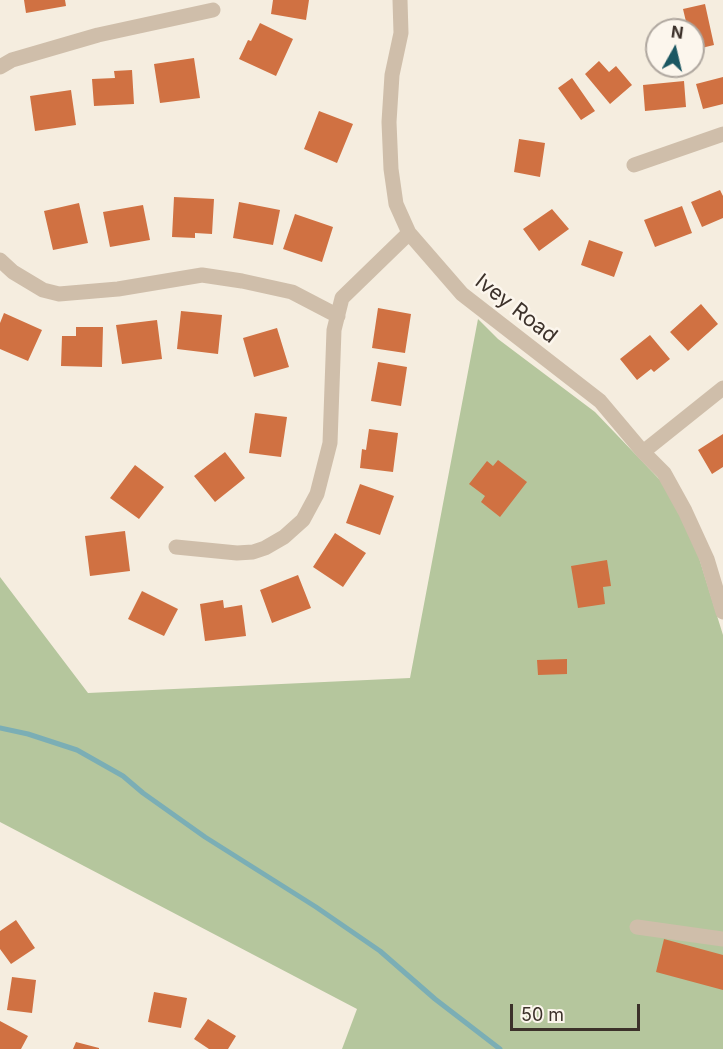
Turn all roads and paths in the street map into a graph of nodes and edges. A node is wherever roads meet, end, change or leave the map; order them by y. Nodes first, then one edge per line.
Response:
1 (400, 0) edge
2 (213, 10) dead end
3 (0, 67) edge
4 (723, 134) edge
5 (634, 165) dead end
6 (409, 233) junction
7 (0, 260) edge
8 (338, 316) junction
9 (723, 388) edge
10 (643, 452) junction
11 (176, 547) dead end
12 (723, 612) edge
13 (637, 927) dead end
14 (723, 939) edge

1 - 6 street, Ivey Road
2 - 3 street
4 - 5 street
6 - 8 street
6 - 10 street, Ivey Road
7 - 8 street
8 - 11 street
9 - 10 street
10 - 12 street, Ivey Road
13 - 14 street

